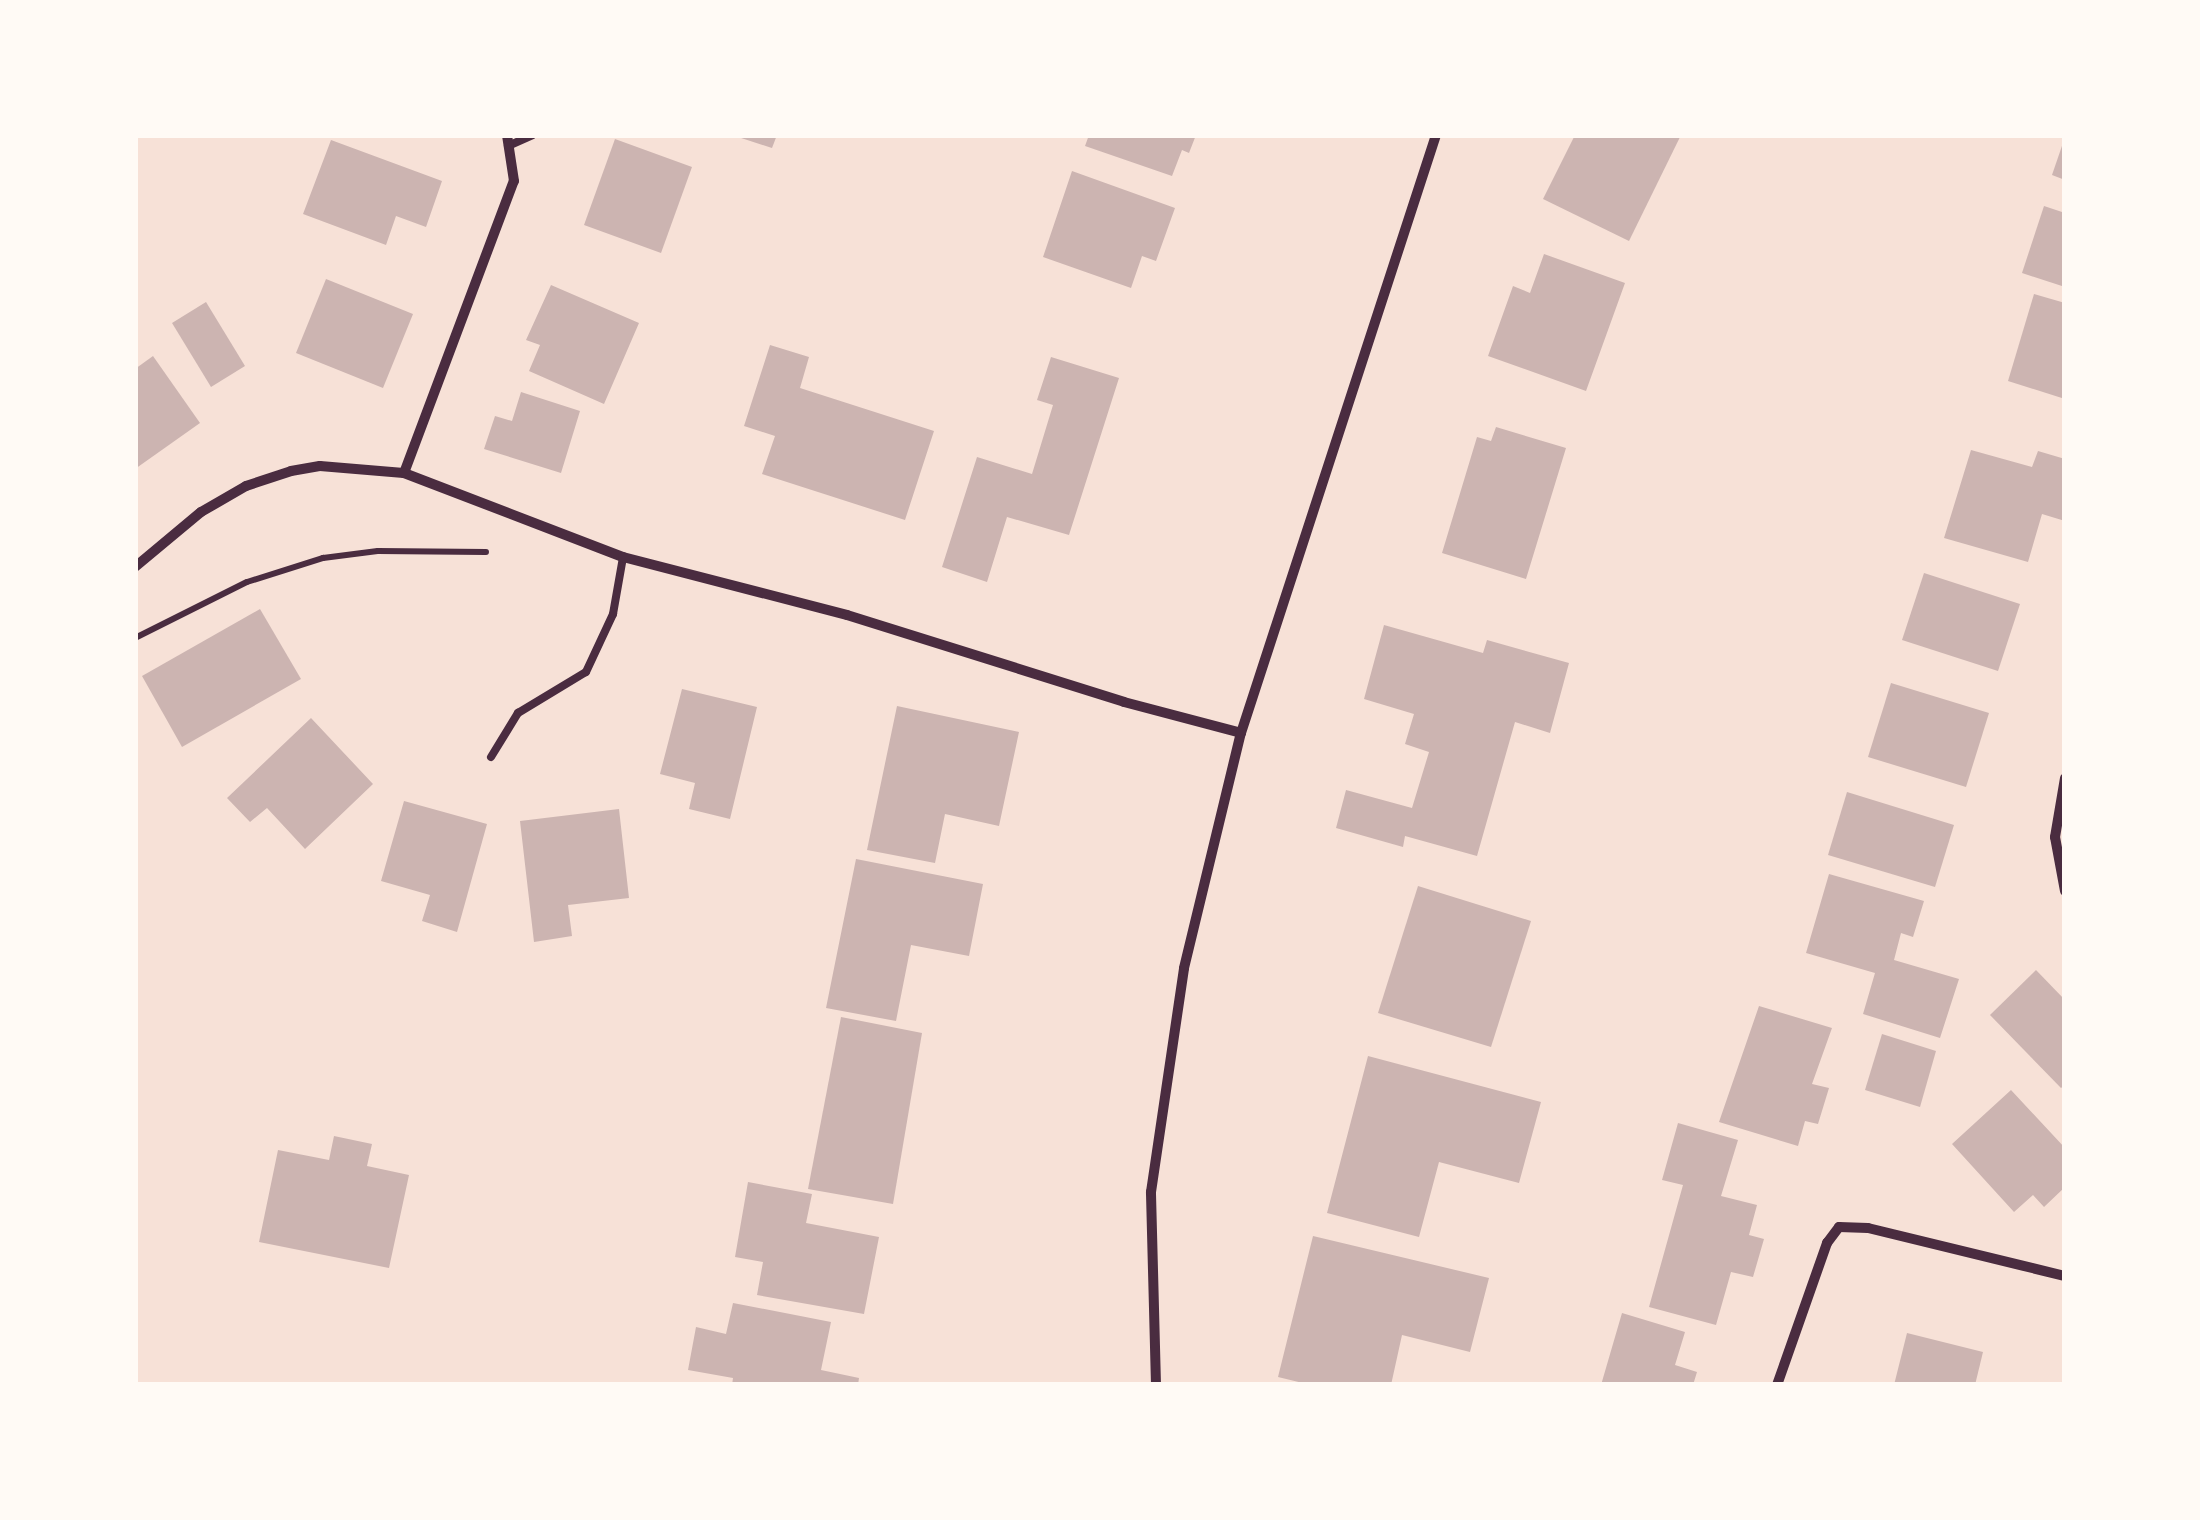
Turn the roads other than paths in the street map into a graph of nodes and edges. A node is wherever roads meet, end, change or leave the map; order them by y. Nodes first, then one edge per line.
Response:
1 (532, 135) edge
2 (1436, 135) edge
3 (508, 141) edge
4 (404, 473) junction
5 (623, 557) junction
6 (135, 567) edge
7 (1241, 733) junction
8 (491, 757) dead end
9 (2065, 778) edge
10 (2065, 891) edge
11 (2065, 1276) edge
12 (1156, 1385) edge
13 (1777, 1385) edge

1 - 3 lane
2 - 7 street
3 - 4 street
4 - 5 street
4 - 6 street
5 - 7 street
5 - 8 lane
7 - 12 street
9 - 10 street
11 - 13 street

